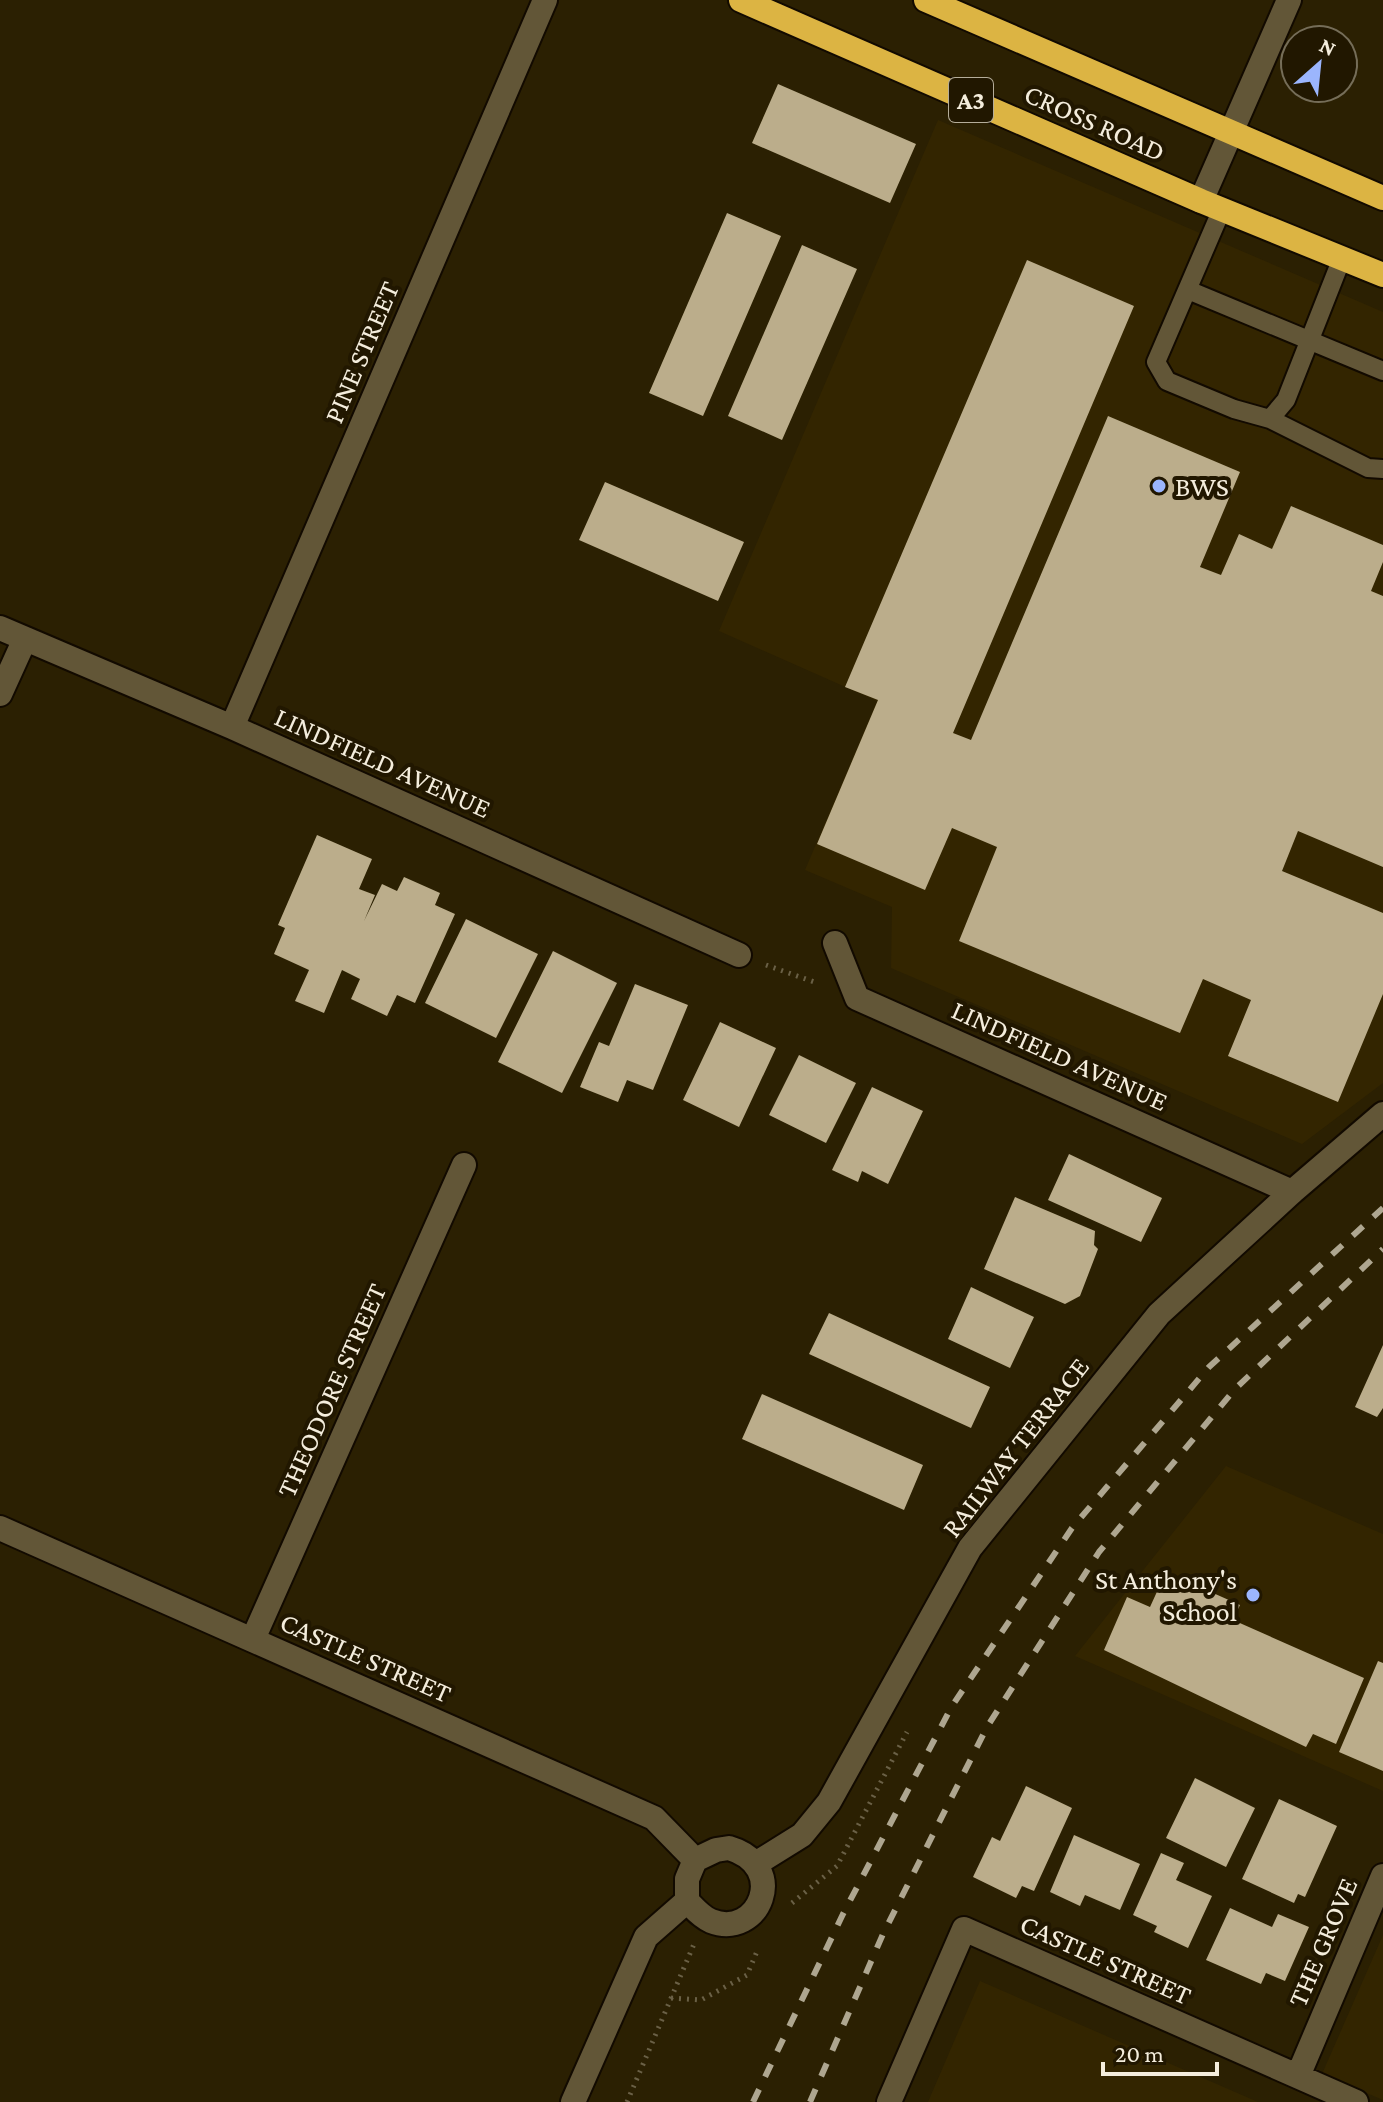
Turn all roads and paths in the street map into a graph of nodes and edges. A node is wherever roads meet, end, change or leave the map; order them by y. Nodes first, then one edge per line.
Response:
1 (545, 0) edge
2 (741, 0) edge
3 (926, 0) edge
4 (1289, 0) edge
5 (1231, 132) junction
6 (1383, 198) edge
7 (1211, 205) junction
8 (1342, 258) junction
9 (1383, 275) edge
10 (1188, 290) junction
11 (1309, 340) junction
12 (1383, 371) edge
13 (1270, 419) junction
14 (1383, 469) edge
15 (0, 628) edge
16 (25, 639) junction
17 (0, 694) edge
18 (232, 727) junction
19 (835, 943) dead end
20 (739, 955) joint
21 (857, 998) junction
22 (1383, 1114) edge
23 (464, 1165) dead end
24 (1292, 1192) junction
25 (0, 1528) edge
26 (253, 1639) junction
27 (910, 1726) dead end
28 (695, 1860) junction
29 (757, 1863) junction
30 (1383, 1876) edge
31 (787, 1908) dead end
32 (696, 1909) junction
33 (759, 1946) dead end
34 (671, 1998) junction
35 (1298, 2076) junction
36 (573, 2102) edge
37 (627, 2102) edge
38 (889, 2102) edge
39 (1356, 2102) edge

1 - 18 street, PINE STREET
2 - 7 highway, CROSS ROAD / A3
3 - 5 highway, CROSS ROAD
4 - 5 street
5 - 6 highway, CROSS ROAD
5 - 7 street
7 - 8 highway, CROSS ROAD / A3
7 - 10 lane
8 - 9 highway, CROSS ROAD / A3
8 - 11 lane
10 - 11 lane
10 - 13 lane
11 - 12 lane
11 - 13 lane
13 - 14 lane
15 - 16 street, LINDFIELD AVENUE
16 - 17 street
16 - 18 street, LINDFIELD AVENUE
18 - 20 street, LINDFIELD AVENUE
19 - 21 street
20 - 21 path
21 - 24 street, LINDFIELD AVENUE
22 - 24 street, RAILWAY TERRACE
23 - 26 street, THEODORE STREET
24 - 29 street, RAILWAY TERRACE
25 - 26 street, CASTLE STREET
26 - 28 street, CASTLE STREET
27 - 31 path
28 - 29 street
28 - 32 street
29 - 32 street
30 - 35 street, THE GROVE
32 - 34 path
32 - 36 street
33 - 34 path
34 - 37 path
35 - 38 street, CASTLE STREET
35 - 39 street, CASTLE STREET

